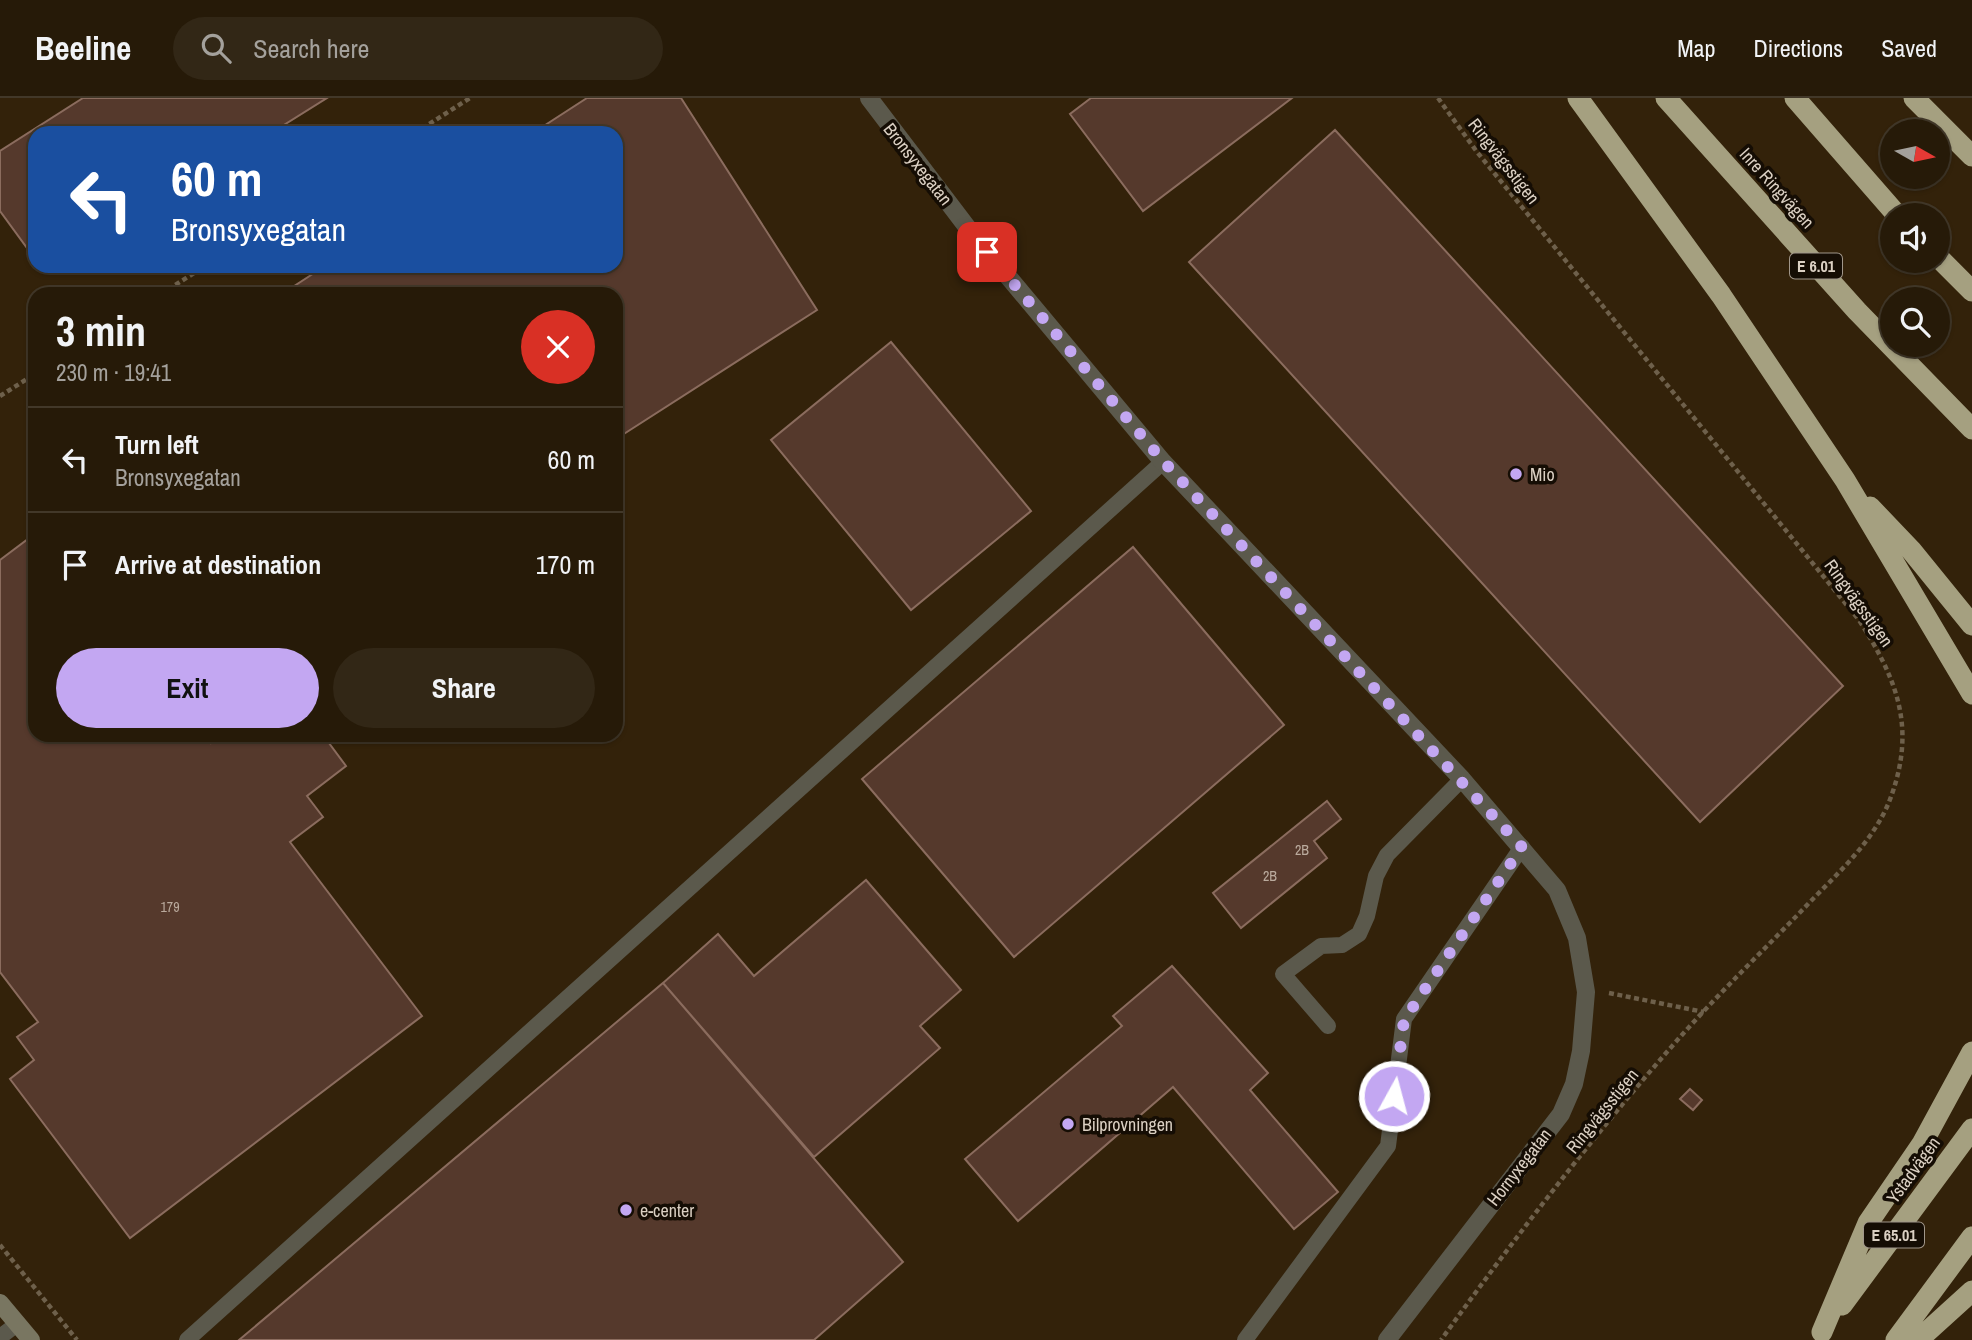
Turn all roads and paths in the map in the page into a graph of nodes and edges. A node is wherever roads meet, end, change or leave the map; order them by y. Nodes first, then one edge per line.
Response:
1 (470, 98) edge
2 (869, 98) edge
3 (1438, 98) edge
4 (1578, 98) edge
5 (1665, 98) edge
6 (1795, 98) edge
7 (1914, 98) edge
8 (426, 126) edge
9 (1972, 156) edge
10 (1887, 203) edge
11 (1950, 269) edge
12 (194, 273) edge
13 (172, 287) edge
14 (1972, 291) edge
15 (28, 378) edge
16 (0, 396) edge
17 (1972, 429) edge
18 (1163, 461) junction
19 (1845, 480) junction
20 (1972, 625) edge
21 (1972, 694) edge
22 (1462, 779) junction
23 (1522, 847) junction
24 (1583, 967) joint
25 (1586, 992) junction
26 (1704, 1012) junction
27 (1328, 1026) dead end
28 (1972, 1052) edge
29 (1972, 1129) edge
30 (1972, 1237) edge
31 (0, 1245) edge
32 (1972, 1291) edge
33 (0, 1303) edge
34 (17, 1324) junction
35 (1819, 1336) edge
36 (0, 1337) edge
37 (30, 1340) edge
38 (77, 1340) edge
39 (187, 1340) edge
40 (1245, 1340) edge
41 (1387, 1340) edge
42 (1441, 1340) edge
43 (1896, 1340) edge
44 (1918, 1340) edge

1 - 8 path
2 - 18 street, Bronsyxegatan
3 - 26 path, Ringvägsstigen
4 - 19 highway
5 - 17 highway, Inre Ringvägen / E 6.01
6 - 10 highway
7 - 9 highway
11 - 14 highway
12 - 13 path
15 - 16 path
18 - 22 street, Bronsyxegatan
18 - 39 lane
19 - 20 highway
19 - 21 highway
22 - 23 street, Bronsyxegatan
22 - 27 lane
23 - 24 street, Bronsyxegatan
23 - 40 lane
24 - 25 street, Hornyxegatan
25 - 26 path
25 - 41 street, Hornyxegatan
26 - 42 path, Ringvägsstigen
28 - 35 highway
29 - 35 highway, Ystadvägen / E 65.01
30 - 43 highway
31 - 38 path
32 - 44 highway
33 - 34 main road
34 - 36 lane
34 - 37 main road

